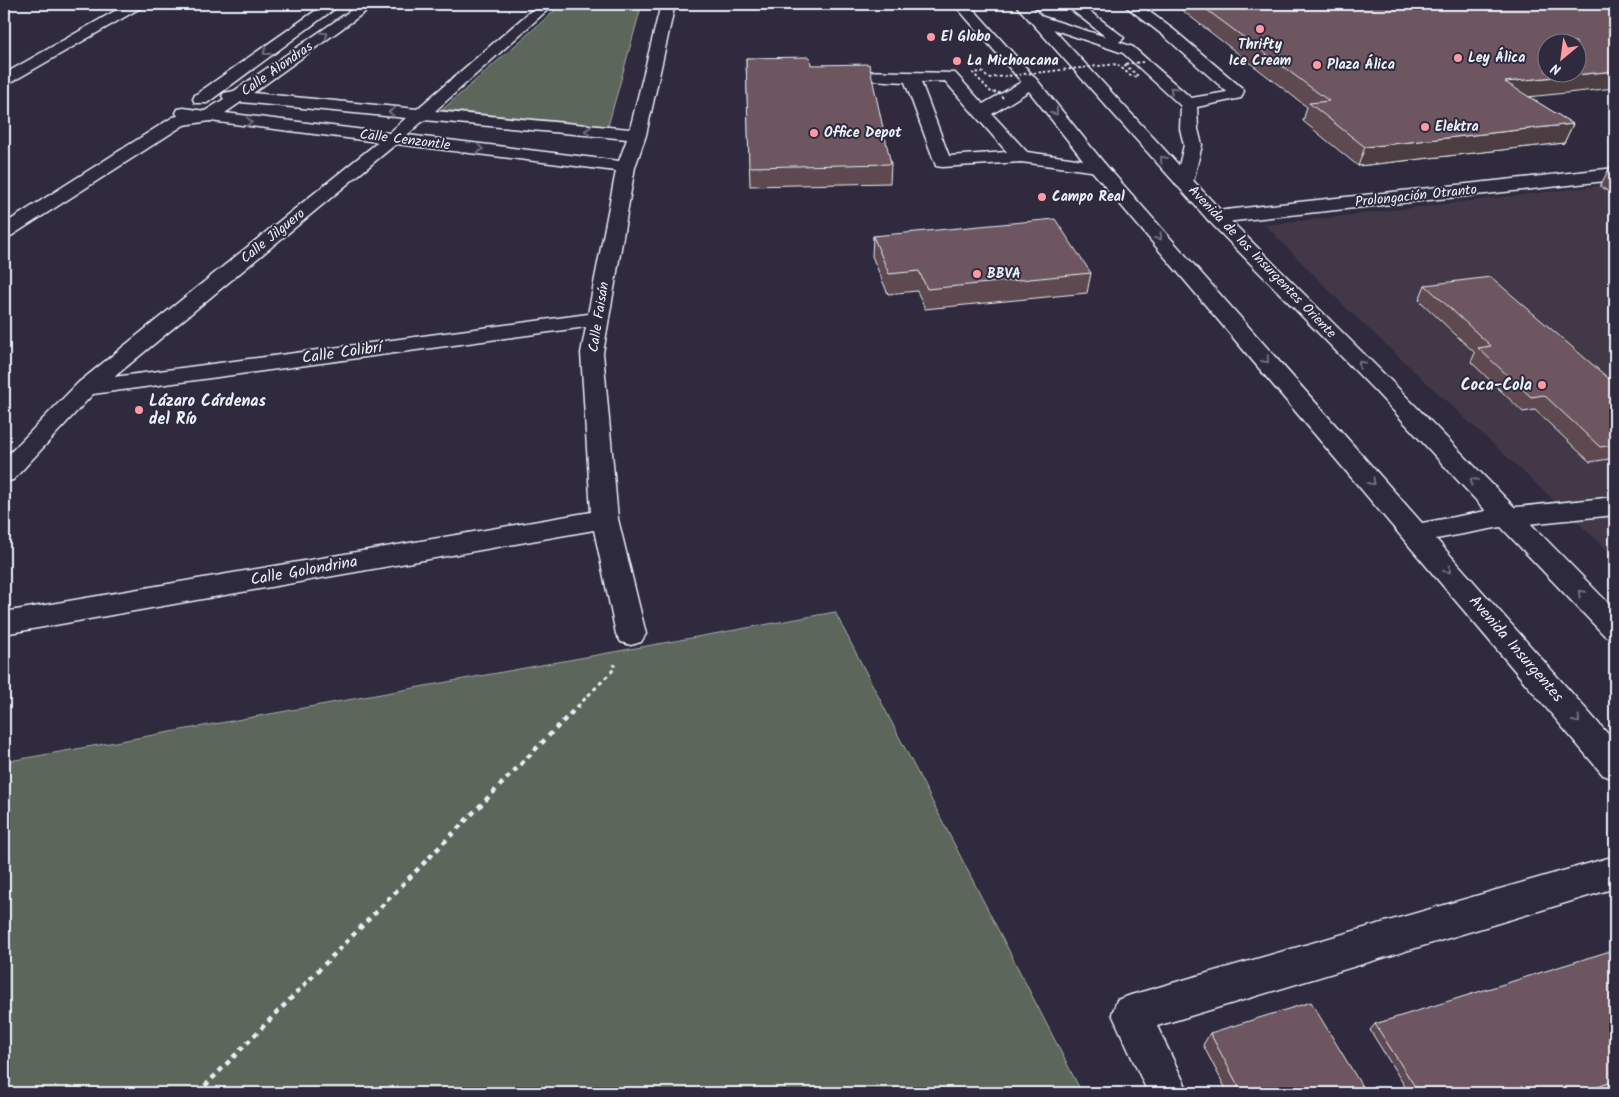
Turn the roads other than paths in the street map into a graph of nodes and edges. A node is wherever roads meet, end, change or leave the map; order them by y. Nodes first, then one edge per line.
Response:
1 (137, 4) edge
2 (334, 4) edge
3 (369, 4) edge
4 (547, 4) edge
5 (668, 4) edge
6 (961, 4) edge
7 (1022, 4) edge
8 (1071, 4) edge
9 (1130, 4) edge
10 (1038, 12) edge
11 (1150, 34) dead end
12 (1170, 34) junction
13 (1130, 42) junction
14 (857, 76) edge
15 (911, 77) junction
16 (4, 80) edge
17 (1031, 83) junction
18 (208, 94) junction
19 (237, 97) junction
20 (1189, 105) junction
21 (981, 112) junction
22 (418, 114) junction
23 (182, 117) junction
24 (207, 117) junction
25 (637, 135) junction
26 (392, 138) junction
27 (1021, 157) junction
28 (626, 167) junction
29 (1098, 167) junction
30 (1615, 174) edge
31 (1184, 182) junction
32 (1216, 217) junction
33 (4, 232) edge
34 (598, 319) junction
35 (86, 388) junction
36 (4, 474) edge
37 (1615, 506) edge
38 (1506, 517) junction
39 (605, 519) junction
40 (1417, 533) junction
41 (4, 623) edge
42 (1615, 628) edge
43 (631, 634) road end
44 (1615, 764) edge
45 (1615, 872) edge
46 (1169, 1093) edge

1 - 16 main road
2 -> 18 main road, Calle Alondras
19 -> 3 main road, Calle Alondras
4 - 22 main road, Calle Jilguero
5 - 25 main road, Calle Faisán
6 - 17 main road
7 - 10 main road, Avenida de los Insurgentes Oriente
8 - 13 main road
9 - 12 main road
10 - 13 main road
31 -> 10 main road, Avenida de los Insurgentes Oriente
11 - 12 main road
12 - 20 main road
20 -> 13 main road
14 - 15 main road
15 - 21 main road
15 - 27 main road
17 - 21 main road
17 -> 29 main road
18 - 19 main road, Calle Cenzontle
18 - 23 main road, Calle Alondras
22 -> 19 main road, Calle Cenzontle
19 - 24 main road, Calle Alondras
20 - 31 main road
21 - 27 main road
25 -> 22 main road, Calle Cenzontle
22 - 26 main road, Calle Jilguero
23 - 24 main road, Calle Cenzontle
23 - 33 main road, Calle Alondras
24 -> 26 main road, Calle Cenzontle
25 - 28 main road, Calle Faisán
26 -> 28 main road, Calle Cenzontle
26 - 35 main road, Calle Jilguero
27 - 29 main road
28 - 34 main road, Calle Faisán
29 -> 40 main road
30 - 32 main road, Prolongación Otranto
31 - 32 main road, Avenida de los Insurgentes Oriente
38 -> 32 main road, Avenida de los Insurgentes Oriente
34 - 35 main road, Calle Colibrí
34 - 39 main road, Calle Faisán
35 - 36 main road, Calle Jilguero
37 - 38 main road
38 - 40 main road
42 -> 38 main road
39 - 41 main road, Calle Golondrina
39 - 43 main road, Calle Faisán
40 -> 44 main road, Avenida Insurgentes
45 - 46 main road

